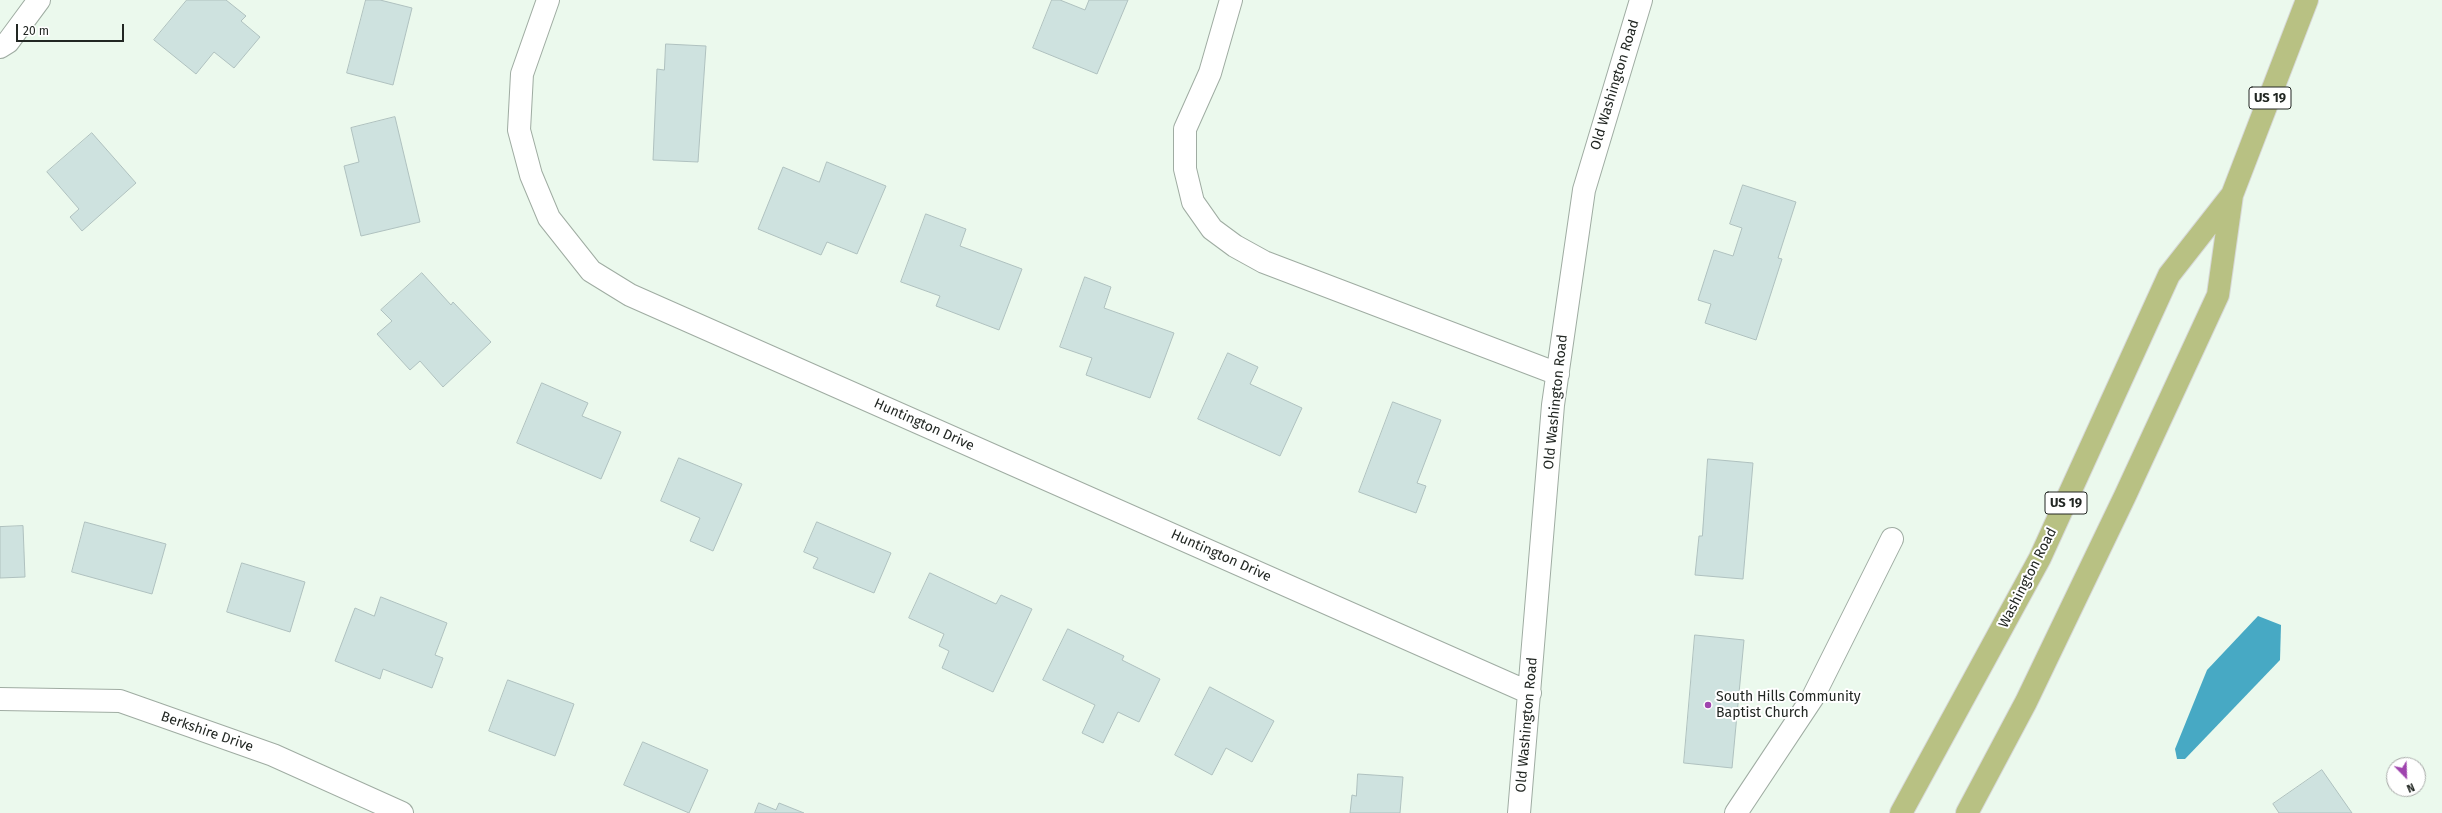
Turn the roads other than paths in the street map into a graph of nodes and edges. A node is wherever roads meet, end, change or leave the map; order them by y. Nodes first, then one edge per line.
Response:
1 (39, 0) edge
2 (548, 0) edge
3 (1231, 0) edge
4 (1641, 0) edge
5 (2307, 0) edge
6 (0, 47) edge
7 (2232, 195) junction
8 (1558, 374) junction
9 (1892, 540) dead end
10 (1530, 693) junction
11 (0, 699) edge
12 (402, 813) edge
13 (1519, 813) edge
14 (1736, 813) edge
15 (1901, 813) edge
16 (1967, 813) edge

1 - 6 street
2 - 10 street, Huntington Drive
3 - 8 street
4 - 8 street, Old Washington Road
5 - 7 main road, Washington Road / US 19
7 - 15 main road, Washington Road / US 19
7 - 16 main road, Washington Road / US 19
8 - 10 street, Old Washington Road
9 - 14 street
10 - 13 street, Old Washington Road
11 - 12 street, Berkshire Drive

